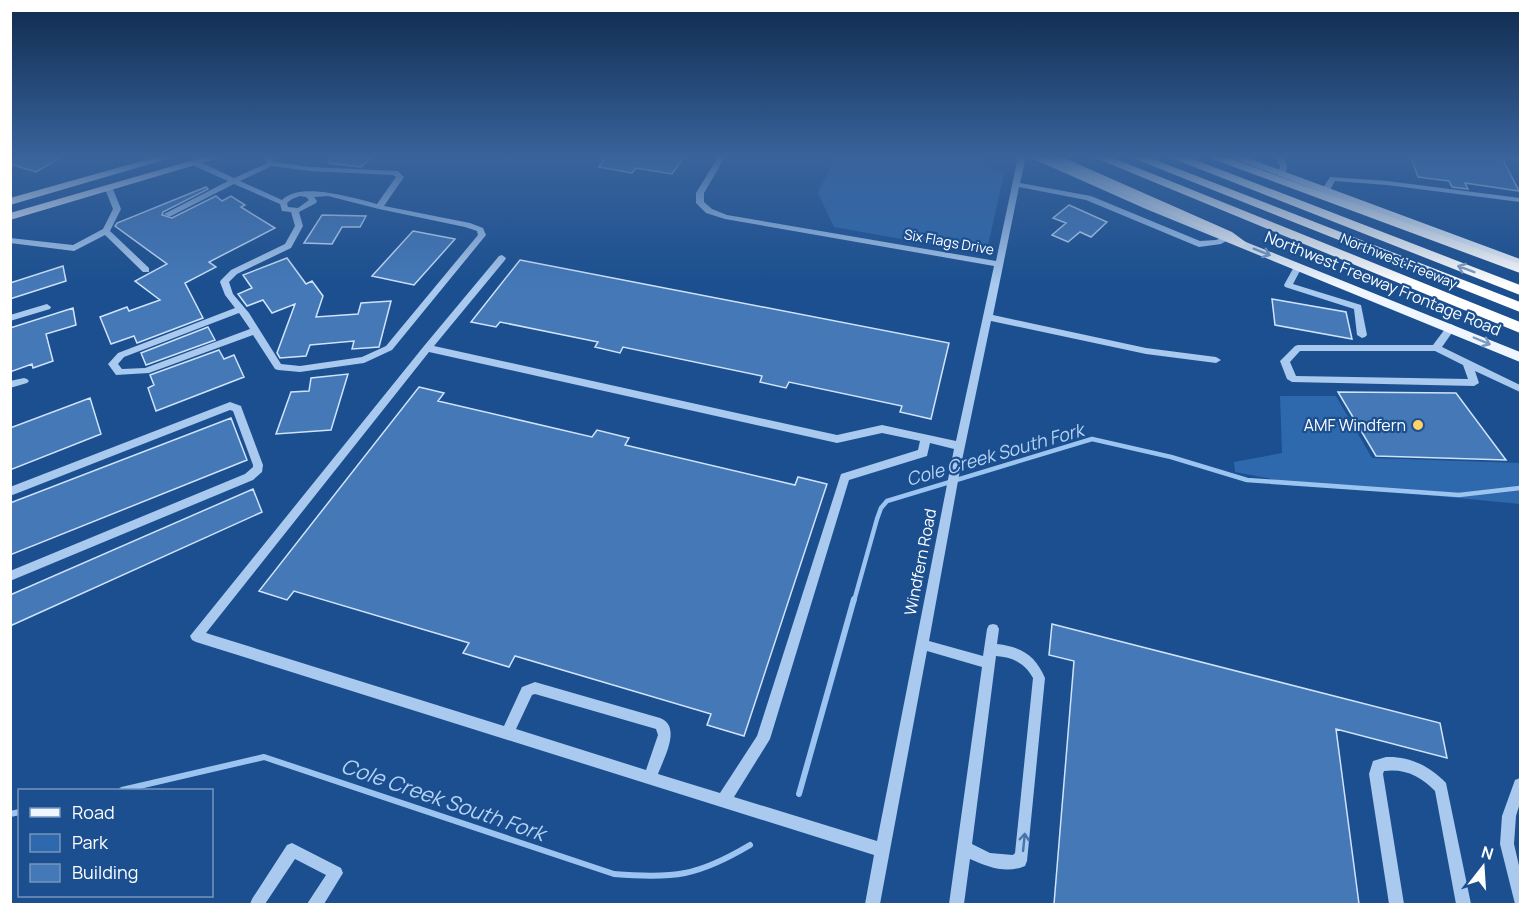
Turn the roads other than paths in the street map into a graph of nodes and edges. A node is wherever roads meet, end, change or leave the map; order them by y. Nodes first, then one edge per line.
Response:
1 (71, 200) edge
2 (113, 200) edge
3 (198, 200) edge
4 (276, 200) edge
5 (288, 200) edge
6 (314, 200) edge
7 (350, 200) edge
8 (384, 200) edge
9 (700, 200) edge
10 (1013, 200) edge
11 (1092, 200) edge
12 (1136, 200) edge
13 (1147, 200) edge
14 (1204, 200) edge
15 (1246, 200) edge
16 (1286, 200) edge
17 (1330, 200) edge
18 (1349, 200) edge
19 (283, 203) junction
20 (379, 207) junction
21 (296, 211) junction
22 (168, 214) dead end
23 (10, 217) edge
24 (106, 231) junction
25 (10, 240) edge
26 (1233, 240) junction
27 (502, 258) dead end
28 (1521, 263) edge
29 (1000, 264) junction
30 (1298, 267) junction
31 (1521, 269) edge
32 (146, 270) dead end
33 (1521, 290) edge
34 (47, 307) dead end
35 (1521, 307) edge
36 (240, 309) junction
37 (988, 317) junction
38 (10, 318) edge
39 (1450, 327) junction
40 (1521, 328) edge
41 (254, 331) junction
42 (1362, 335) dead end
43 (427, 348) junction
44 (1436, 348) junction
45 (1521, 357) edge
46 (1216, 360) dead end
47 (1467, 363) junction
48 (24, 381) dead end
49 (10, 385) edge
50 (1521, 388) edge
51 (926, 439) junction
52 (960, 446) junction
53 (10, 492) edge
54 (10, 576) edge
55 (993, 629) dead end
56 (921, 644) junction
57 (989, 656) junction
58 (507, 733) junction
59 (650, 778) junction
60 (1521, 784) edge
61 (723, 801) junction
62 (964, 846) junction
63 (882, 850) junction
64 (1521, 899) edge
65 (257, 904) edge
66 (315, 904) edge
67 (872, 904) edge
68 (960, 904) edge
69 (1396, 904) edge
70 (1464, 904) edge

1 - 23 main road
2 - 24 street
3 - 22 street
4 - 19 street
5 - 19 street
6 - 21 street
7 - 20 street
8 - 20 street
9 - 29 street, Six Flags Drive
10 - 29 street, Windfern Road
11 - 26 street
12 - 26 main road, Northwest Freeway Frontage Road
13 - 26 highway
14 - 40 highway, Northwest Freeway
15 - 35 highway
33 -> 16 highway, Northwest Freeway
17 - 31 highway
18 - 28 main road
19 - 21 street
20 - 41 street
21 - 36 street
24 - 25 street
24 - 32 street
26 -> 30 main road, Northwest Freeway Frontage Road
27 - 43 street
29 - 37 street, Windfern Road
30 - 39 main road, Northwest Freeway Frontage Road
30 - 42 street
34 - 38 street
36 - 41 street
36 - 41 street
37 - 46 street
37 - 52 street, Windfern Road
39 - 44 street
39 -> 45 main road, Northwest Freeway Frontage Road
43 - 51 street
43 - 58 street
44 - 47 street
44 - 47 street
47 - 50 street
48 - 49 street
51 - 52 street
51 - 61 street
52 - 56 street, Windfern Road
53 - 54 street
55 - 57 street
56 - 57 street
56 - 63 street, Windfern Road
57 - 62 street
62 -> 57 street
58 - 59 street
58 - 59 street
59 - 61 street
60 - 64 street
61 - 63 street
62 - 68 street
63 - 67 street, Windfern Road
65 - 66 street
69 - 70 street

